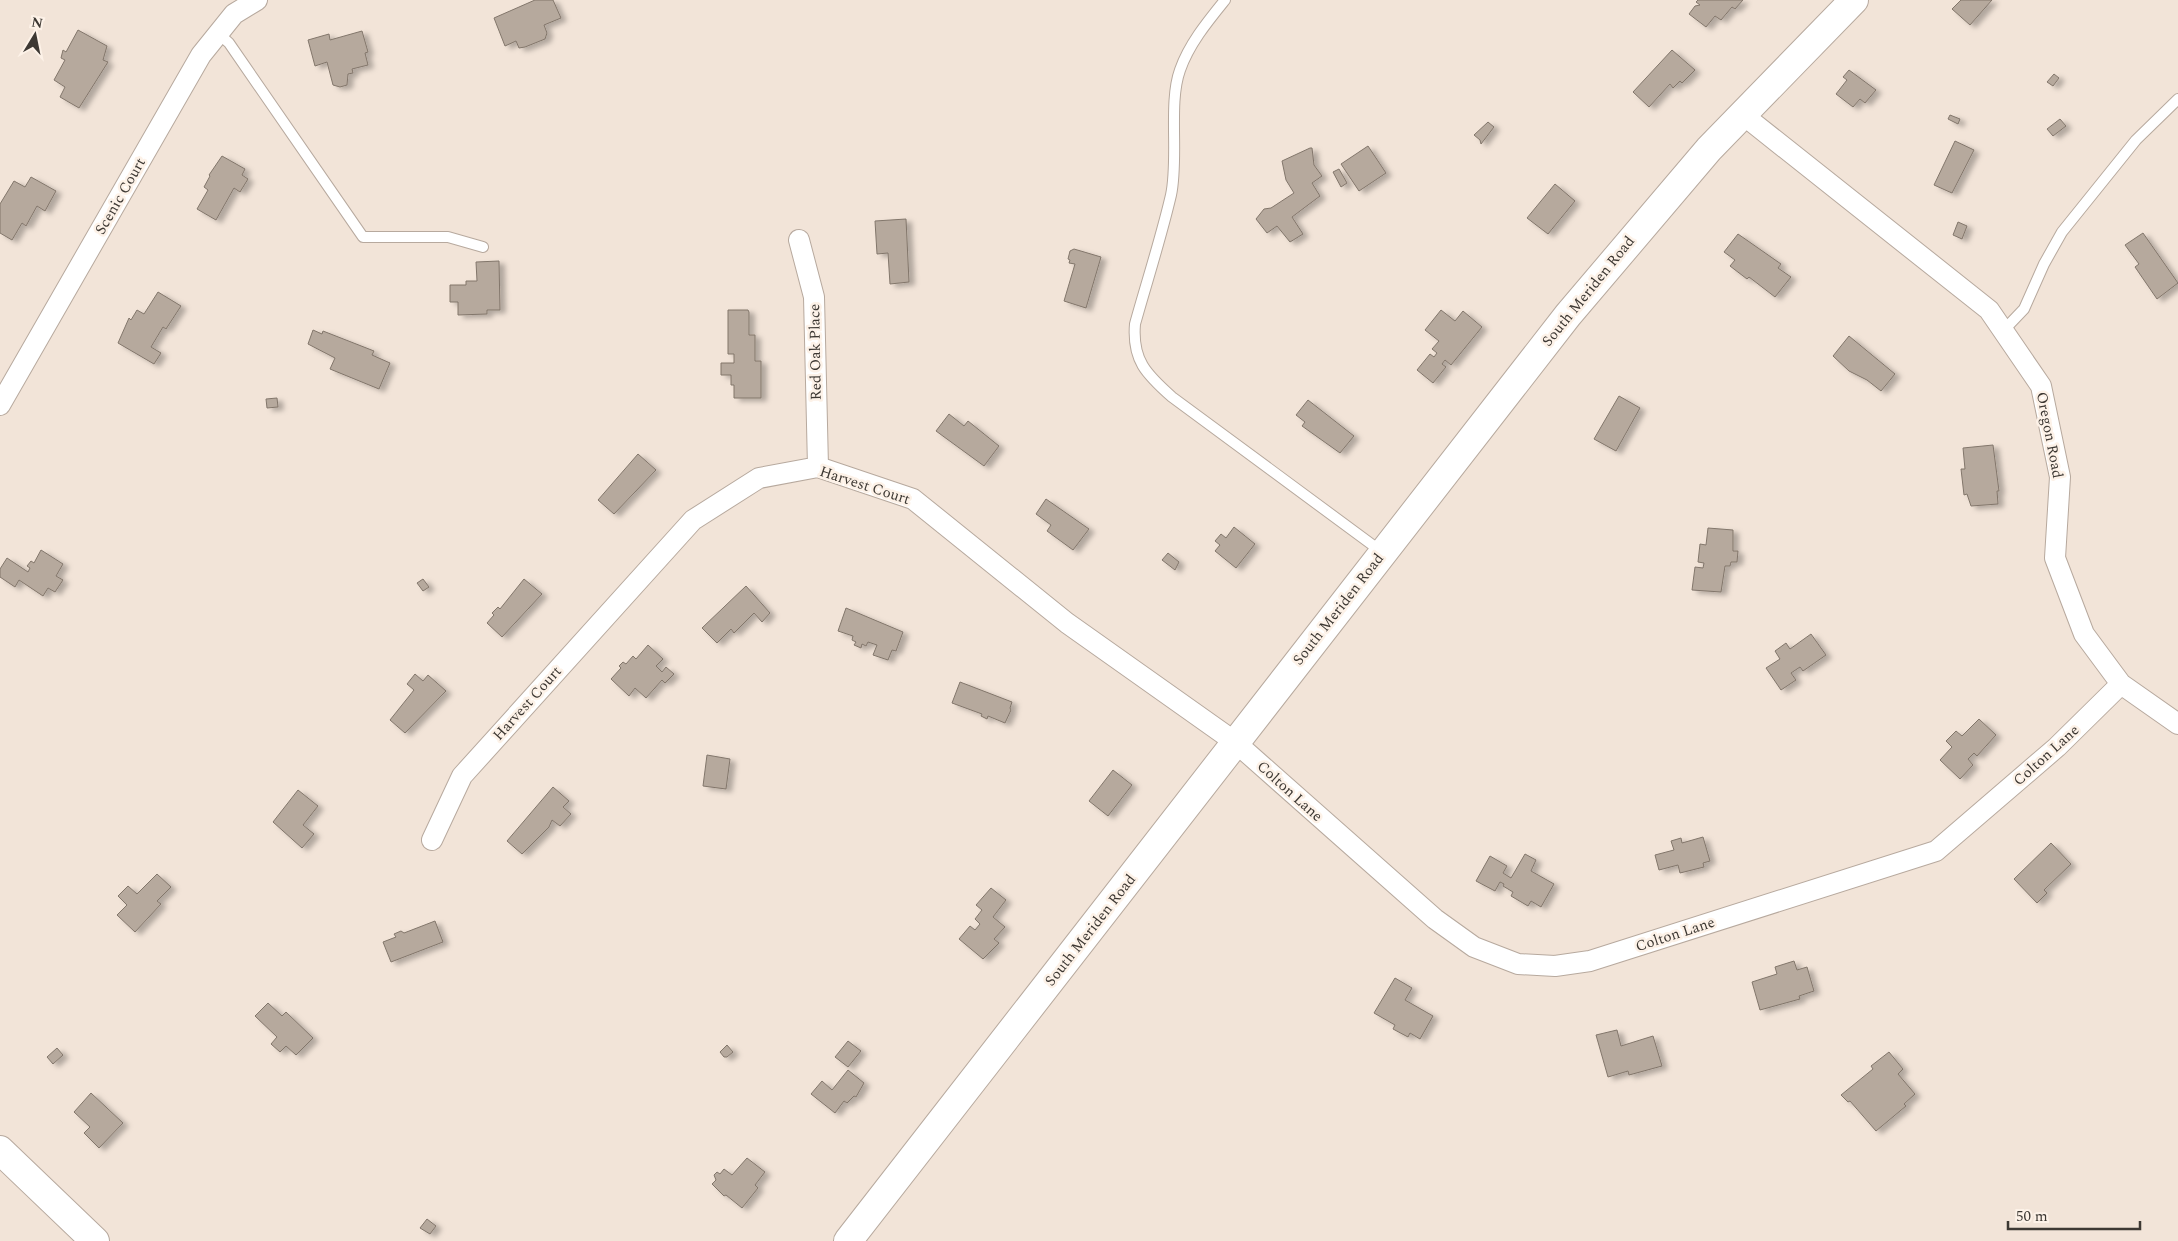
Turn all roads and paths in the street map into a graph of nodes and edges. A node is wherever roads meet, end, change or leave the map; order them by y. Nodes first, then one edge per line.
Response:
1 (257, 0) edge
2 (1225, 0) edge
3 (1854, 0) edge
4 (219, 34) junction
5 (2178, 100) edge
6 (1742, 114) junction
7 (799, 240) dead end
8 (483, 247) dead end
9 (2002, 331) junction
10 (0, 406) edge
11 (818, 467) junction
12 (1382, 552) junction
13 (2121, 684) junction
14 (2178, 724) edge
15 (1235, 742) junction
16 (432, 840) dead end
17 (0, 1150) edge
18 (95, 1241) edge
19 (848, 1241) edge

1 - 4 street, Scenic Court
2 - 12 lane
3 - 6 main road, South Meriden Road
4 - 8 lane
4 - 10 street, Scenic Court
5 - 9 lane
6 - 9 street, Oregon Road
6 - 12 main road, South Meriden Road
7 - 11 street, Red Oak Place
9 - 13 street, Oregon Road
11 - 15 street, Harvest Court
11 - 16 street, Harvest Court
12 - 15 main road, South Meriden Road
13 - 14 street, Oregon Road
13 - 15 street, Colton Lane
15 - 19 main road, South Meriden Road
17 - 18 main road

